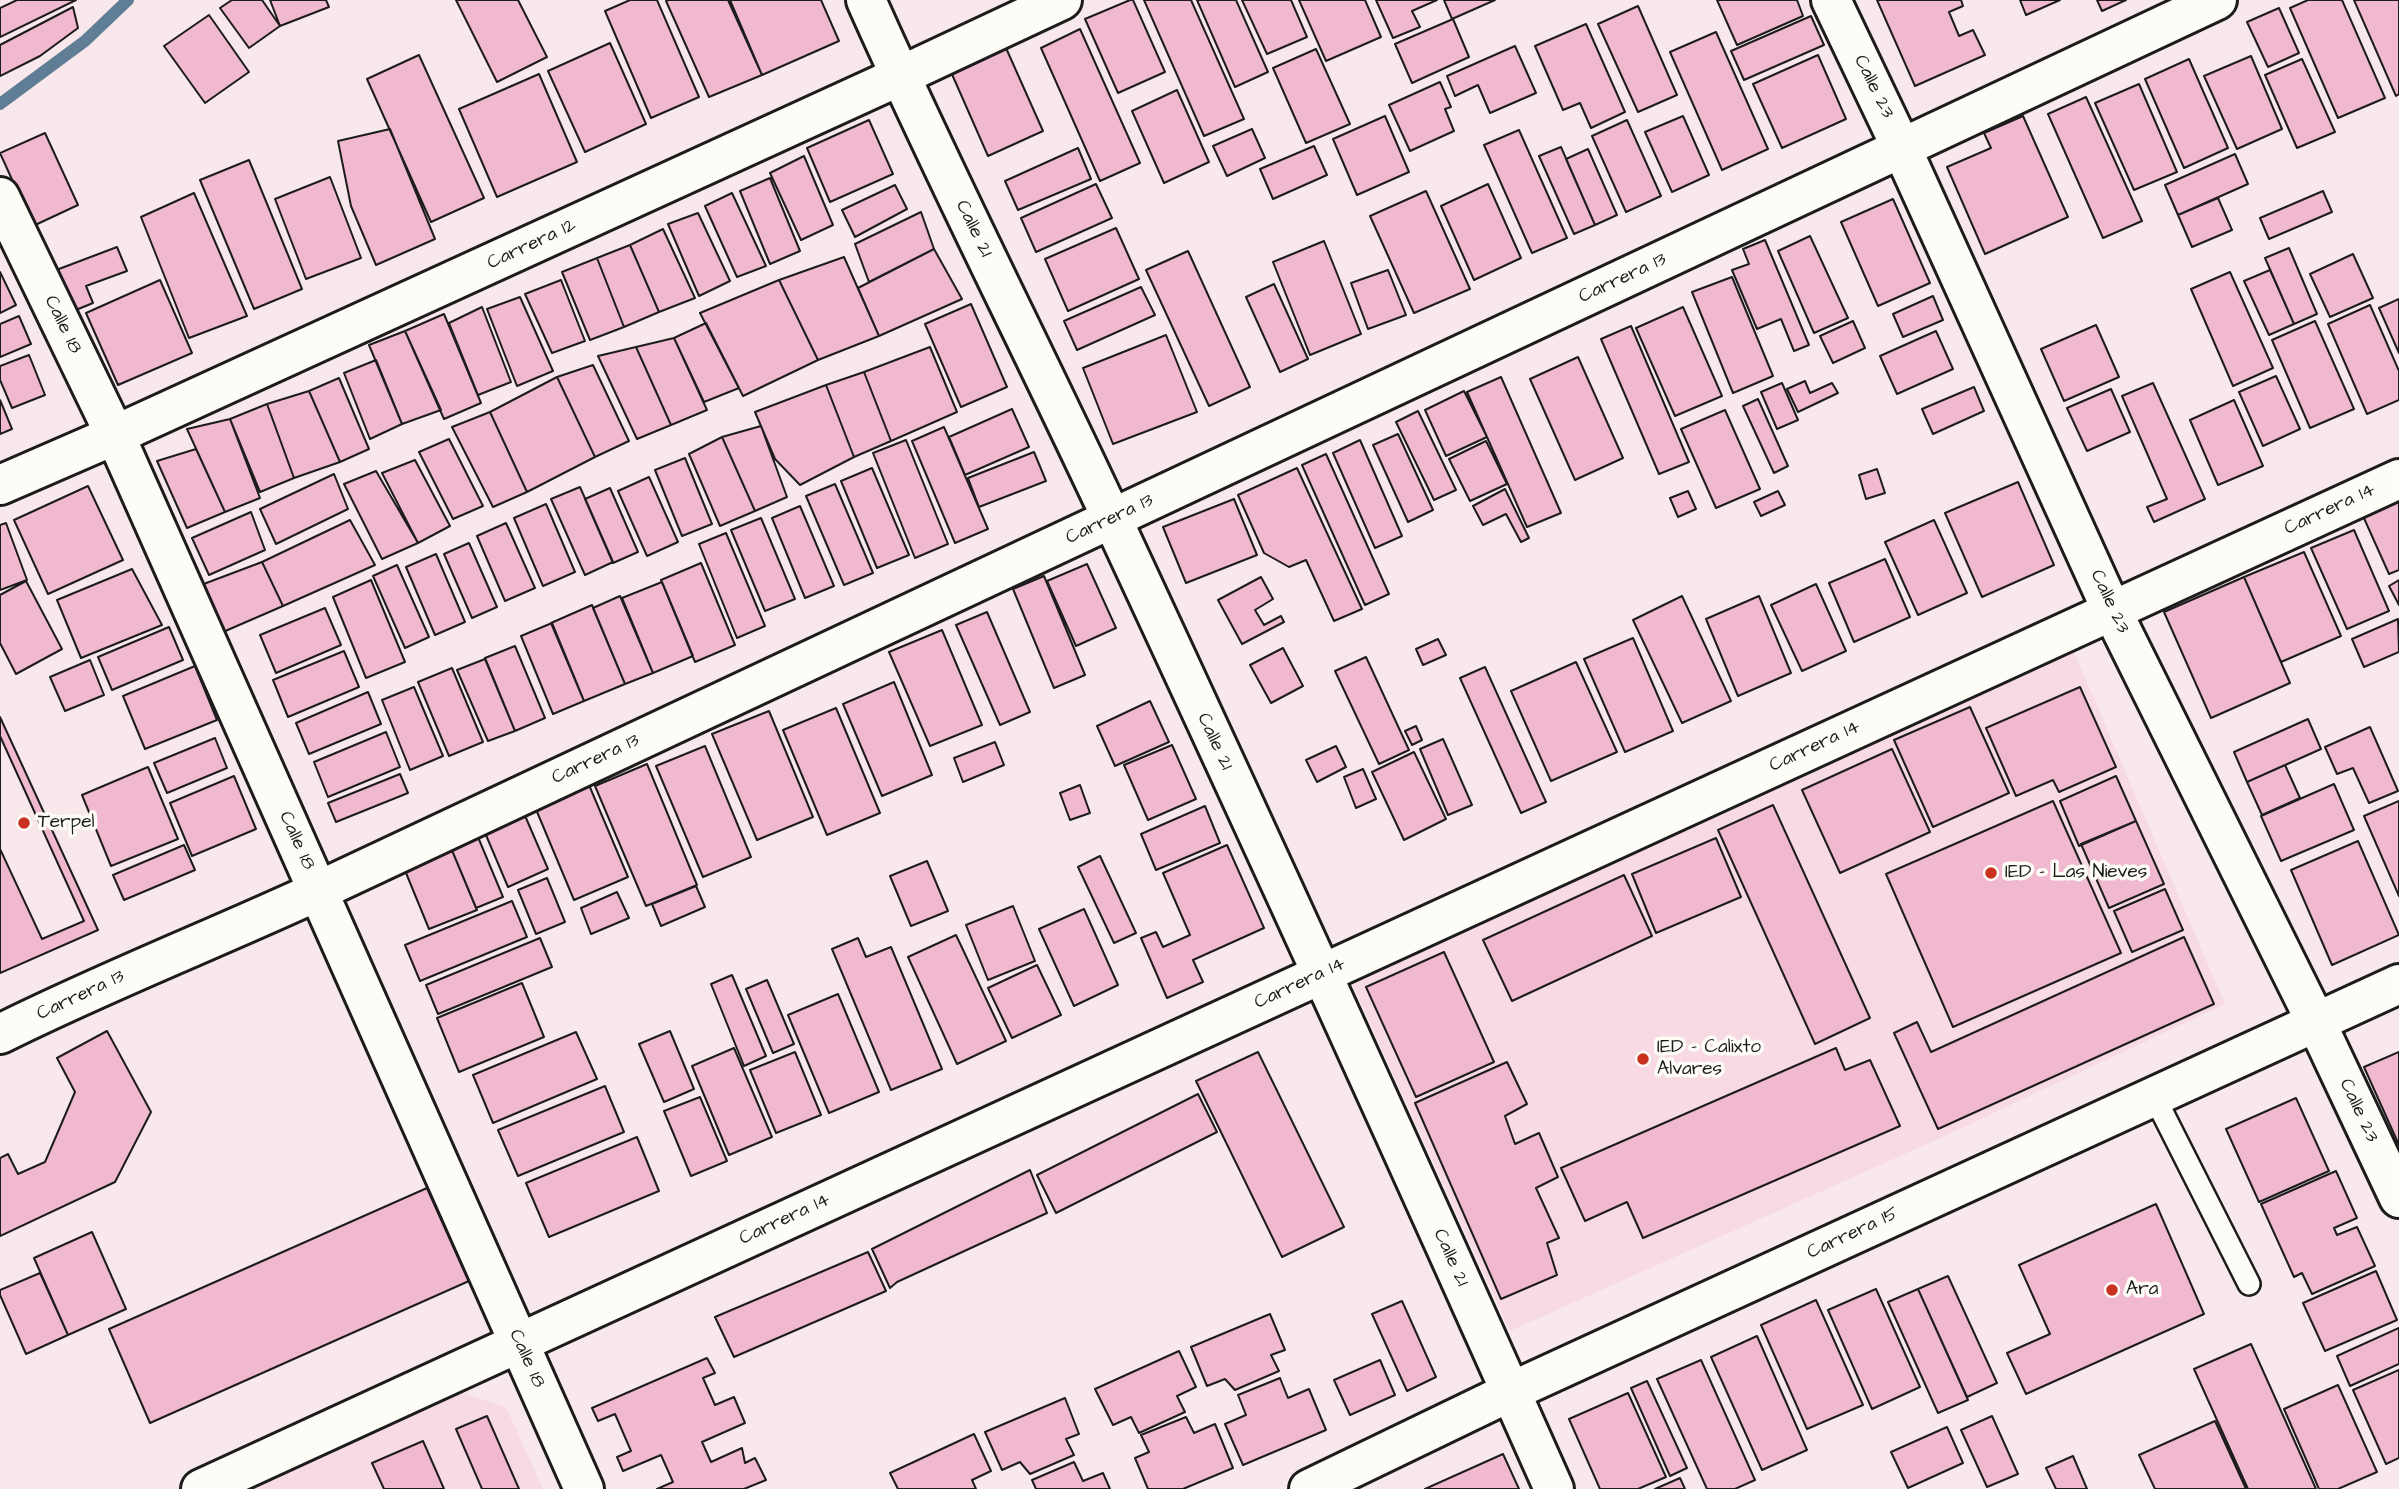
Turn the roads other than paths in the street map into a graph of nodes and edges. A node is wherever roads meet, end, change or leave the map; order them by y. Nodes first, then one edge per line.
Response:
1 (866, 0) edge
2 (1062, 0) edge
3 (1831, 0) edge
4 (2217, 0) edge
5 (900, 76) junction
6 (1902, 149) junction
7 (0, 197) edge
8 (115, 435) junction
9 (2399, 479) edge
10 (0, 485) edge
11 (1112, 519) junction
12 (2112, 611) junction
13 (317, 891) junction
14 (1321, 974) junction
15 (2399, 984) edge
16 (2316, 1022) junction
17 (0, 1034) edge
18 (2154, 1096) junction
19 (2399, 1198) edge
20 (2249, 1284) dead end
21 (519, 1343) junction
22 (1510, 1392) junction
23 (201, 1489) edge
24 (584, 1489) edge
25 (1309, 1489) edge
26 (1553, 1489) edge

1 - 5 street, Calle 21
2 - 5 street, Carrera 12
3 - 6 street, Calle 23
4 - 6 street, Carrera 13
5 - 8 street, Carrera 12
5 - 11 street, Calle 21
6 - 11 street, Carrera 13
6 - 12 street, Calle 23
7 - 8 street, Calle 18
8 - 10 street, Carrera 12
8 - 13 street, Calle 18
9 - 12 street, Carrera 14
11 - 13 street, Carrera 13
11 - 14 street, Calle 21
12 - 14 street, Carrera 14
12 - 16 street, Calle 23
13 - 17 street, Carrera 13
13 - 21 street, Calle 18
14 - 21 street, Carrera 14
14 - 22 street, Calle 21
15 - 16 street, Carrera 15
16 - 18 street, Carrera 15
16 - 19 street, Calle 23
18 - 20 lane
18 - 22 street, Carrera 15
21 - 23 street, Carrera 14
21 - 24 street, Calle 18
22 - 25 street, Carrera 15
22 - 26 street, Calle 21

